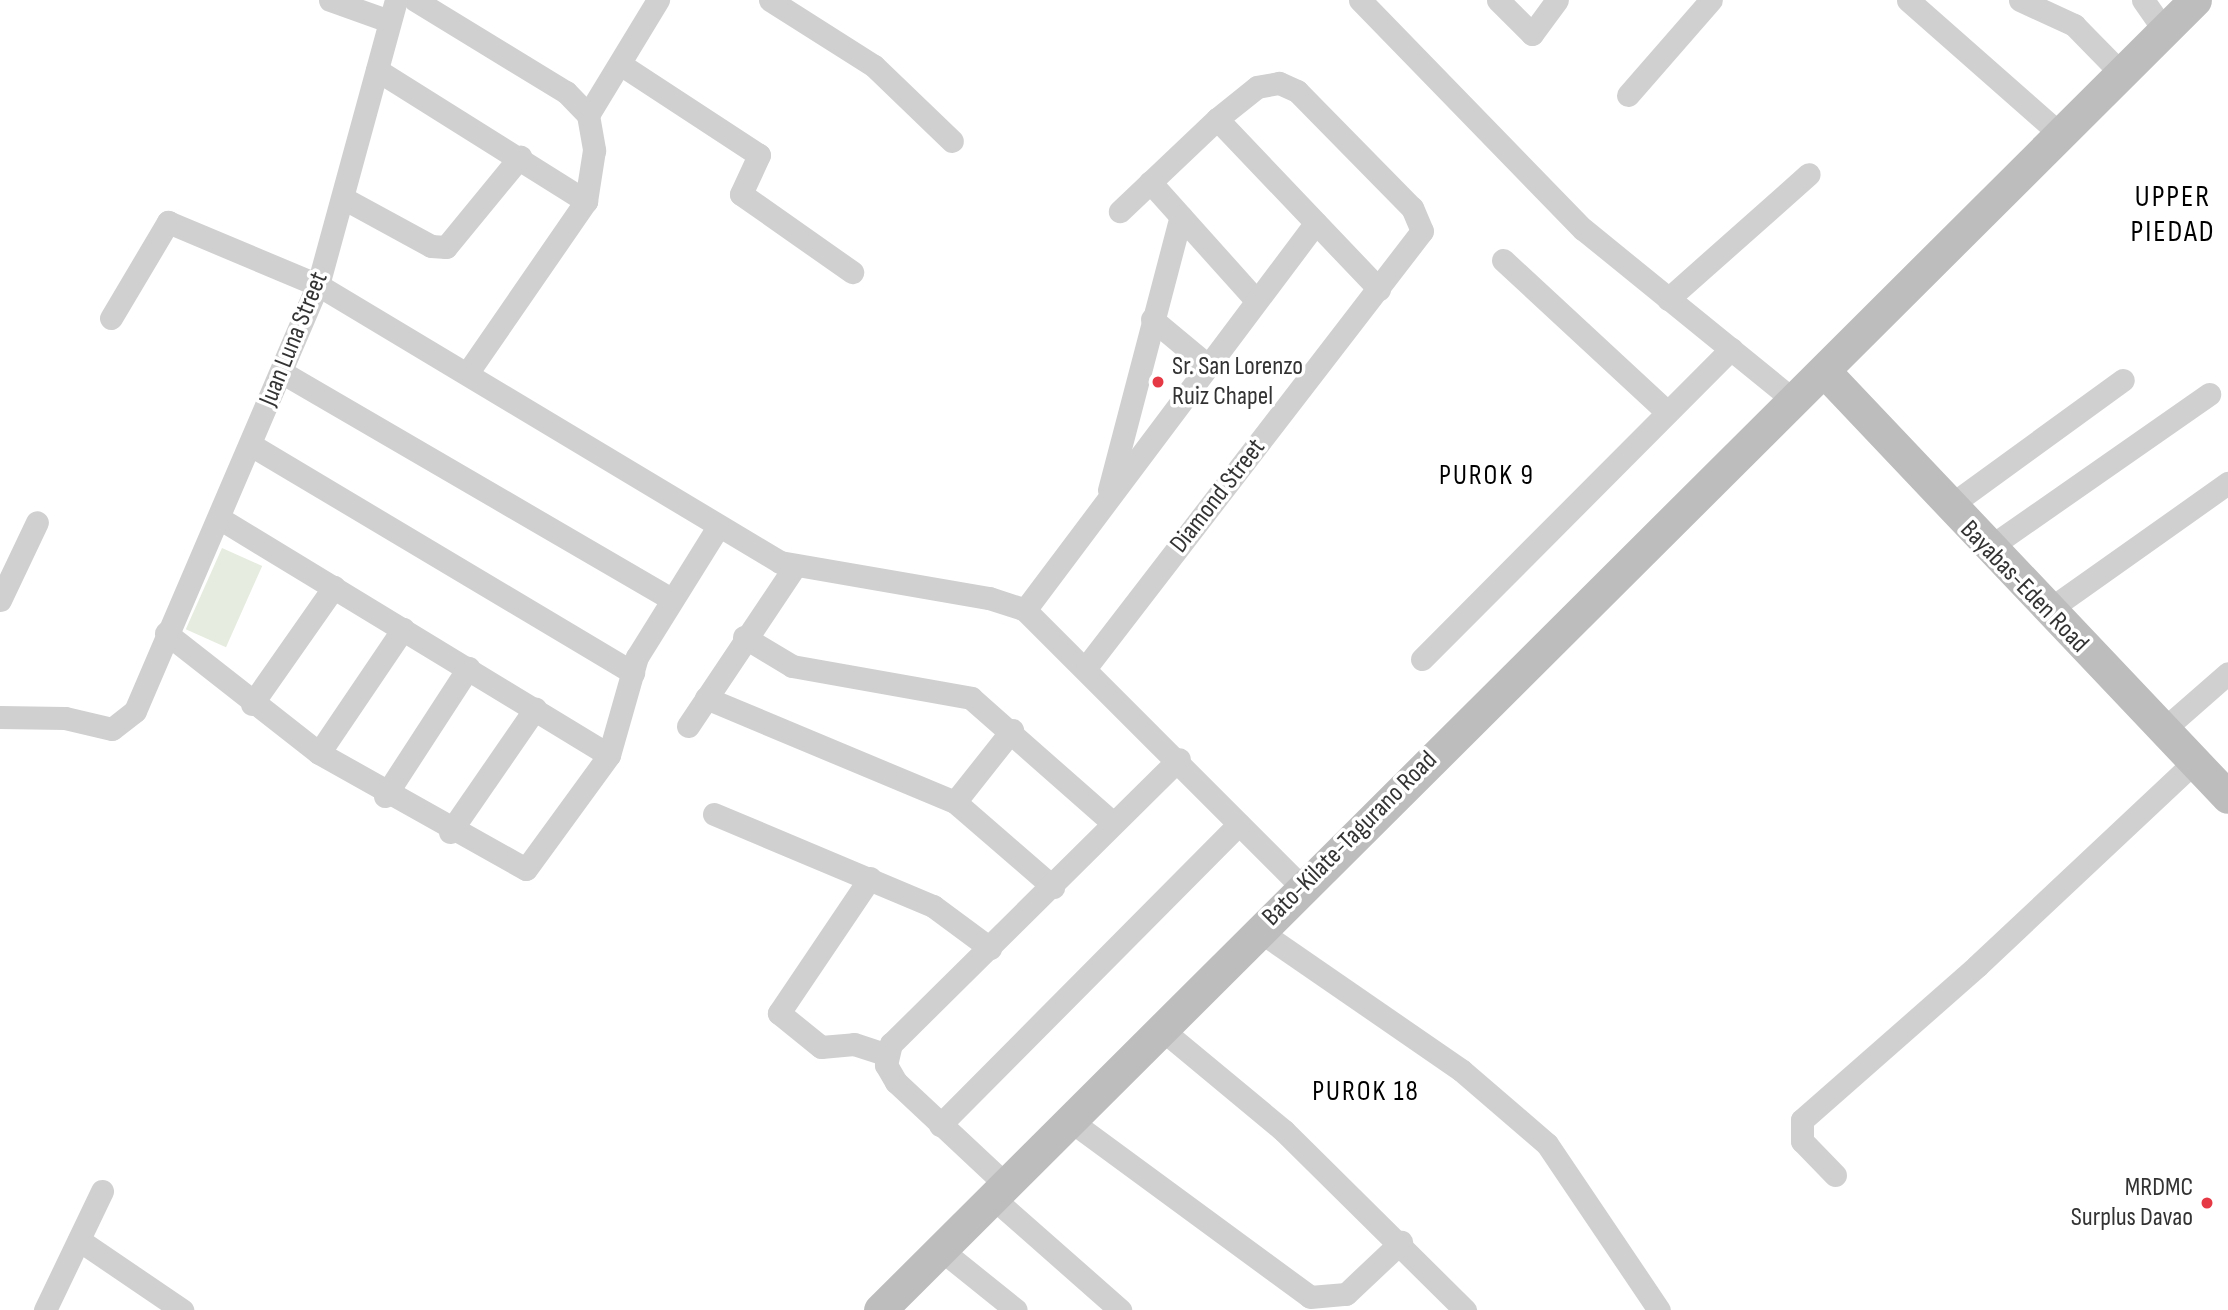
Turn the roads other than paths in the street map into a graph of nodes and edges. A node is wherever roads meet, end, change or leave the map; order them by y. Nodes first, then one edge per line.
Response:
1 (330, 0) edge
2 (415, 0) edge
3 (658, 0) edge
4 (770, 0) edge
5 (1360, 0) edge
6 (1498, 0) edge
7 (1558, 0) edge
8 (1711, 0) edge
9 (1908, 0) edge
10 (2020, 0) edge
11 (2143, 0) edge
12 (2195, 0) edge
13 (393, 10) edge
14 (2164, 30) junction
15 (620, 64) junction
16 (377, 71) junction
17 (2121, 73) junction
18 (1628, 95) dead end
19 (587, 115) junction
20 (1217, 119) junction
21 (2059, 133) junction
22 (952, 141) dead end
23 (520, 157) junction
24 (1809, 174) dead end
25 (1150, 182) junction
26 (343, 198) junction
27 (586, 201) junction
28 (1120, 211) dead end
29 (1181, 215) junction
30 (1316, 223) junction
31 (1503, 260) dead end
32 (852, 272) dead end
33 (318, 285) junction
34 (1379, 289) junction
35 (1255, 299) junction
36 (1668, 299) junction
37 (111, 318) dead end
38 (1152, 318) junction
39 (1731, 349) junction
40 (1206, 364) junction
41 (468, 372) junction
42 (283, 373) junction
43 (1826, 373) junction
44 (2123, 380) dead end
45 (2209, 394) dead end
46 (1796, 402) junction
47 (1667, 412) junction
48 (251, 445) junction
49 (2228, 483) edge
50 (1106, 502) junction
51 (1948, 507) junction
52 (219, 518) junction
53 (37, 522) dead end
54 (718, 527) junction
55 (1987, 550) junction
56 (795, 566) junction
57 (334, 587) junction
58 (671, 599) junction
59 (0, 600) edge
60 (1025, 610) junction
61 (2046, 611) junction
62 (403, 629) junction
63 (166, 634) junction
64 (744, 637) junction
65 (1422, 659) dead end
66 (1087, 666) junction
67 (468, 668) junction
68 (633, 673) junction
69 (2228, 673) edge
70 (706, 698) junction
71 (252, 704) junction
72 (536, 709) junction
73 (0, 717) edge
74 (688, 726) dead end
75 (1012, 730) junction
76 (2163, 730) junction
77 (319, 753) junction
78 (608, 755) junction
79 (1179, 759) junction
80 (2194, 762) junction
81 (385, 796) junction
82 (2228, 797) edge
83 (955, 802) junction
84 (714, 814) dead end
85 (1113, 823) junction
86 (1239, 824) junction
87 (450, 832) junction
88 (870, 878) junction
89 (1301, 886) junction
90 (1053, 887) junction
91 (1258, 929) junction
92 (990, 948) junction
93 (1160, 1028) junction
94 (887, 1055) junction
95 (1068, 1119) junction
96 (940, 1125) junction
97 (1835, 1175) dead end
98 (998, 1190) junction
99 (102, 1191) dead end
100 (79, 1240) junction
101 (1401, 1242) junction
102 (940, 1249) junction
103 (45, 1310) edge
104 (182, 1310) edge
105 (880, 1310) edge
106 (1016, 1310) edge
107 (1120, 1310) edge
108 (1465, 1310) edge
109 (1659, 1310) edge

1 - 13 street
2 - 19 street
3 - 15 street
4 - 22 street
5 - 36 street
6 - 7 street
8 - 18 street
9 - 21 street
10 - 17 street
11 - 14 street
12 - 14 street, Bato-Kilate-Tagurano Road
13 - 16 street, Juan Luna Street
14 - 17 street, Bato-Kilate-Tagurano Road
15 - 19 street
15 - 32 street
16 - 23 street
16 - 26 street, Juan Luna Street
17 - 21 street, Bato-Kilate-Tagurano Road
19 - 27 street
20 - 25 street
20 - 30 street
20 - 34 street, Diamond Street
21 - 43 street, Bato-Kilate-Tagurano Road
23 - 26 street
23 - 27 street
24 - 36 street
25 - 28 street
25 - 29 street
26 - 33 street, Juan Luna Street
27 - 41 street
29 - 35 street
29 - 38 street
30 - 34 street
30 - 35 street
31 - 47 street
33 - 37 street
33 - 41 street
33 - 42 street, Juan Luna Street
34 - 66 street, Diamond Street
35 - 40 street
36 - 39 street
38 - 40 street
38 - 50 street
39 - 46 street
39 - 47 street
40 - 50 street
41 - 54 street
42 - 48 street, Juan Luna Street
42 - 58 street
43 - 46 street, Bato-Kilate-Tagurano Road
43 - 51 street, Bayabas-Eden Road
44 - 51 street
45 - 55 street
46 - 89 street, Bato-Kilate-Tagurano Road
47 - 65 street
48 - 52 street, Juan Luna Street
48 - 68 street
49 - 61 street
50 - 60 street
51 - 55 street, Bayabas-Eden Road
52 - 57 street
52 - 63 street, Juan Luna Street
53 - 59 street
54 - 56 street
54 - 58 street
55 - 61 street, Bayabas-Eden Road
56 - 60 street
56 - 64 street
57 - 62 street
57 - 71 street
58 - 68 street
60 - 66 street
61 - 76 street, Bayabas-Eden Road
62 - 67 street
62 - 77 street
63 - 71 street
63 - 73 street, Juan Luna Street
64 - 70 street
64 - 75 street
66 - 79 street
67 - 72 street
67 - 81 street
68 - 78 street
69 - 76 street
70 - 74 street
70 - 83 street
71 - 77 street
72 - 78 street
72 - 87 street
75 - 83 street
75 - 85 street
76 - 80 street, Bayabas-Eden Road
77 - 81 street
78 - 87 street
79 - 85 street
79 - 86 street
80 - 82 street, Bayabas-Eden Road
80 - 97 street
81 - 87 street
83 - 90 street
84 - 88 street
85 - 90 street
86 - 89 street
86 - 96 street
88 - 92 street
88 - 94 street
89 - 91 street, Bato-Kilate-Tagurano Road
90 - 92 street
91 - 93 street, Bato-Kilate-Tagurano Road
91 - 109 street
92 - 94 street
93 - 95 street, Bato-Kilate-Tagurano Road
93 - 101 street
94 - 96 street
95 - 98 street, Bato-Kilate-Tagurano Road
95 - 101 street
96 - 98 street
98 - 102 street, Bato-Kilate-Tagurano Road
98 - 107 street
99 - 100 street
100 - 103 street
100 - 104 street
101 - 108 street
102 - 105 street, Bato-Kilate-Tagurano Road
102 - 106 street

